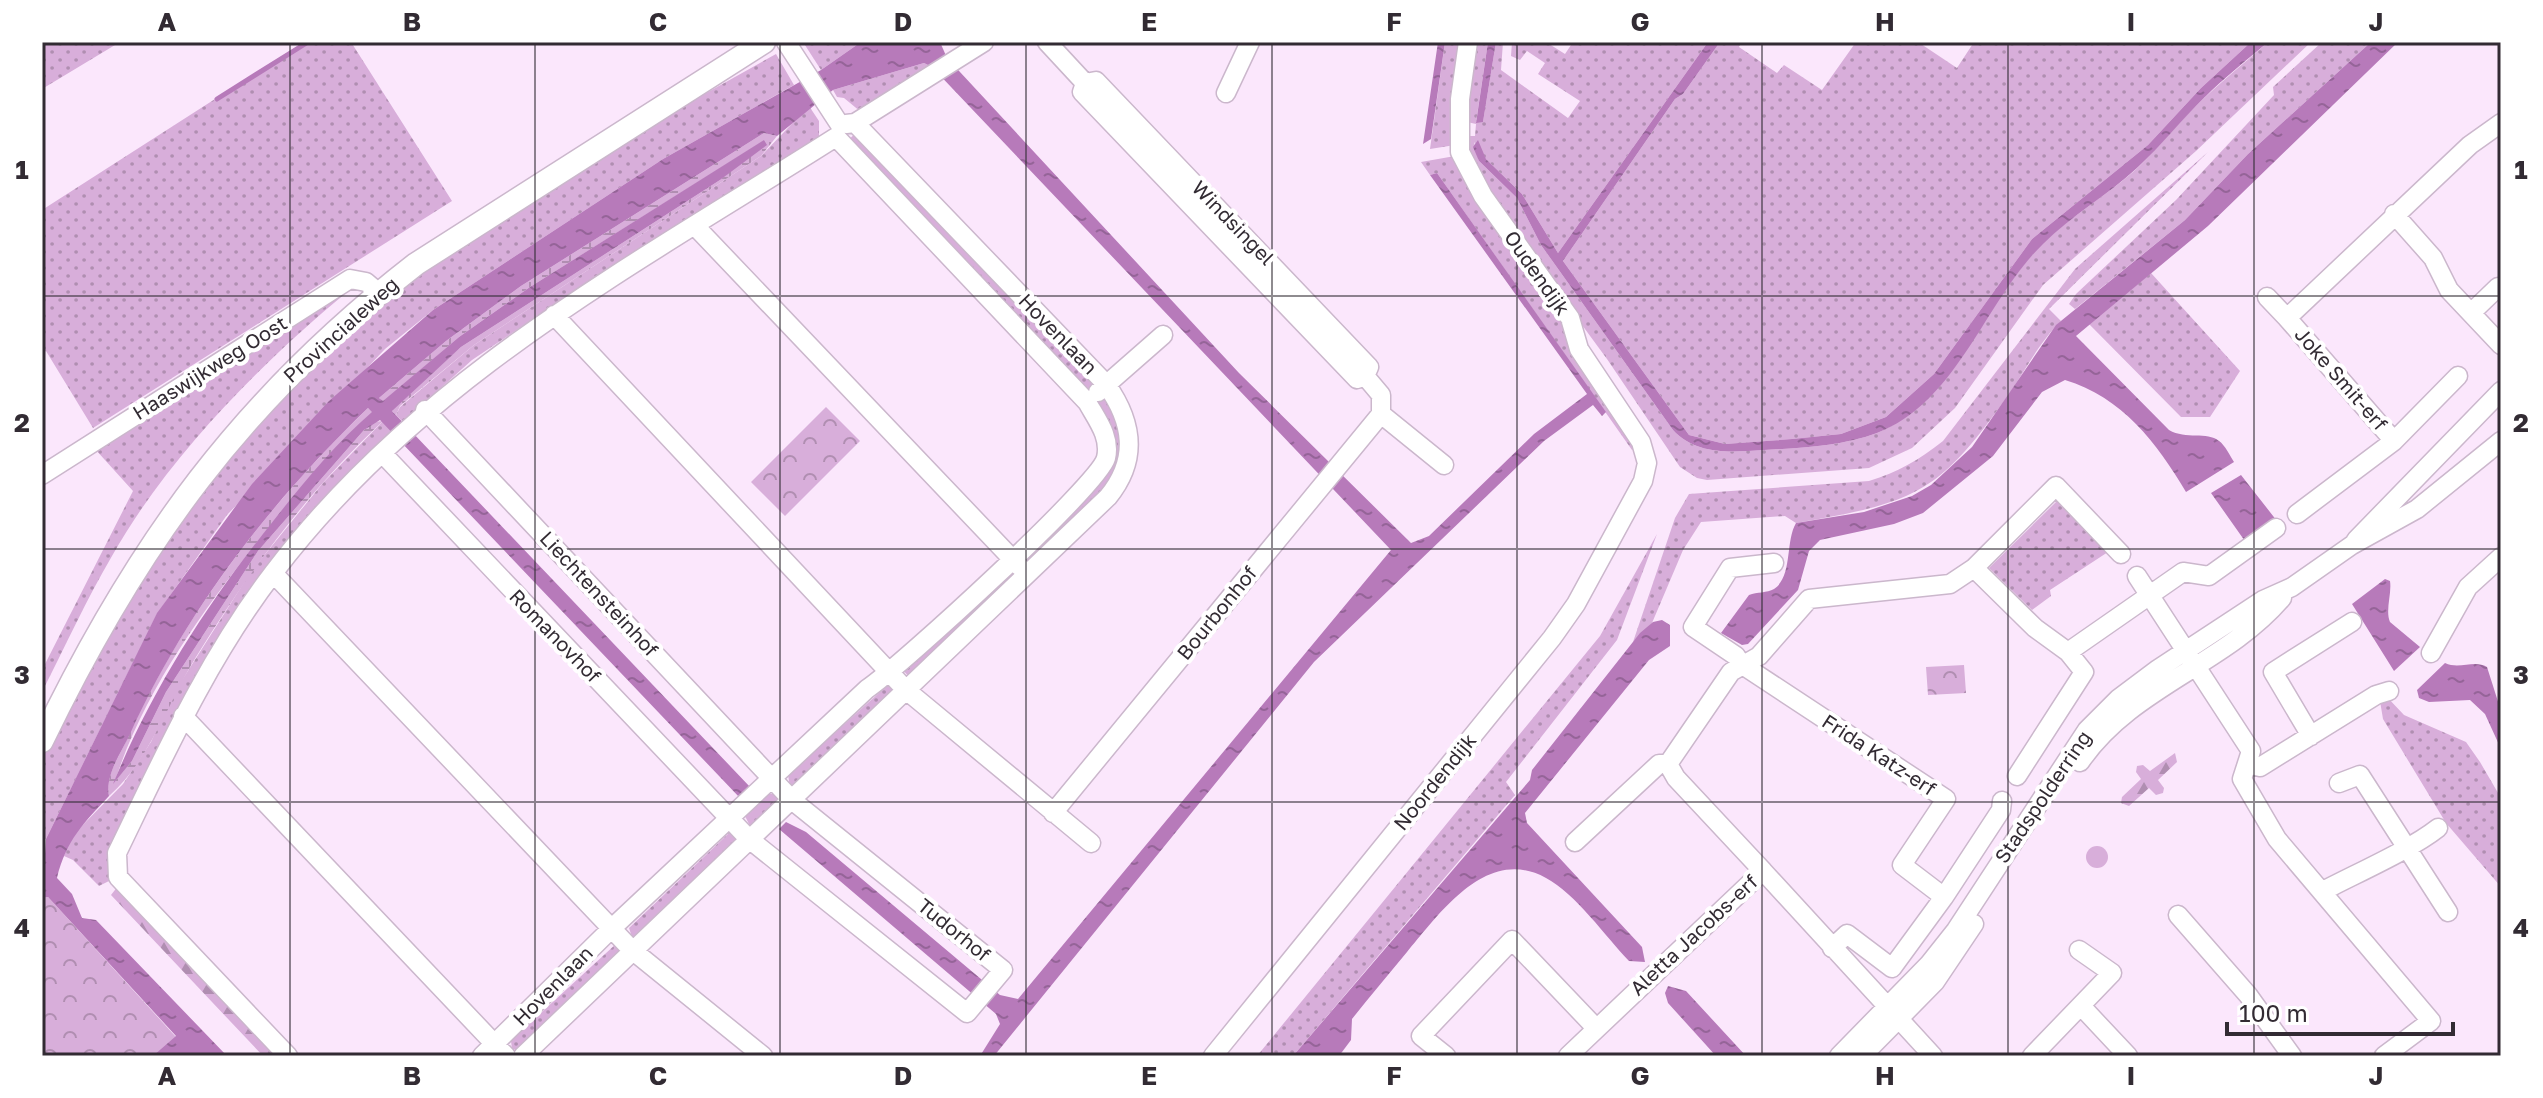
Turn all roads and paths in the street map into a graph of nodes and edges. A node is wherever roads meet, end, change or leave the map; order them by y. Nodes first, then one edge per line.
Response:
1 (764, 42) edge
2 (984, 42) edge
3 (1047, 42) edge
4 (1250, 42) edge
5 (1468, 42) edge
6 (788, 46) edge
7 (1226, 93) dead end
8 (2500, 126) edge
9 (844, 128) junction
10 (2394, 214) junction
11 (695, 226) junction
12 (2501, 291) edge
13 (379, 293) junction
14 (2267, 297) dead end
15 (2471, 313) junction
16 (554, 315) junction
17 (2287, 318) junction
18 (1163, 335) dead end
19 (2501, 345) edge
20 (2458, 376) dead end
21 (1106, 384) junction
22 (2501, 391) edge
23 (1087, 402) junction
24 (425, 410) junction
25 (1381, 414) junction
26 (2394, 441) junction
27 (2501, 441) edge
28 (388, 448) junction
29 (1444, 465) dead end
30 (42, 475) edge
31 (1639, 494) joint
32 (2297, 514) dead end
33 (2276, 528) dead end
34 (2352, 545) junction
35 (2121, 554) dead end
36 (2501, 557) edge
37 (1012, 559) junction
38 (1774, 563) dead end
39 (1974, 568) junction
40 (273, 573) junction
41 (1027, 574) junction
42 (2137, 576) dead end
43 (2148, 595) junction
44 (2352, 622) dead end
45 (2068, 652) junction
46 (2431, 653) dead end
47 (2191, 658) junction
48 (1741, 664) junction
49 (892, 672) junction
50 (906, 690) junction
51 (2389, 691) dead end
52 (183, 716) junction
53 (2311, 736) junction
54 (42, 741) edge
55 (1668, 764) junction
56 (2247, 764) junction
57 (2017, 776) dead end
58 (772, 778) junction
59 (2339, 783) dead end
60 (793, 801) junction
61 (2002, 801) dead end
62 (1053, 813) junction
63 (728, 818) junction
64 (2438, 828) dead end
65 (749, 839) junction
66 (1575, 842) dead end
67 (1091, 843) dead end
68 (2405, 846) junction
69 (1763, 871) junction
70 (2323, 891) junction
71 (1944, 897) junction
72 (2448, 912) dead end
73 (2178, 915) dead end
74 (611, 929) junction
75 (1832, 948) junction
76 (632, 950) junction
77 (2079, 950) dead end
78 (2082, 1007) junction
79 (1893, 1014) junction
80 (1596, 1028) junction
81 (495, 1052) edge
82 (288, 1056) edge
83 (523, 1056) edge
84 (763, 1056) edge
85 (1213, 1056) edge
86 (1446, 1056) edge
87 (1568, 1056) edge
88 (1839, 1056) edge
89 (1862, 1056) edge
90 (1933, 1056) edge
91 (2032, 1056) edge
92 (2128, 1056) edge
93 (2292, 1056) edge
94 (2384, 1056) edge

1 - 13 main road, Provincialeweg
2 - 9 street
3 - 25 street, Windsingel
4 - 7 street
5 - 31 street, Oudendijk
6 - 9 street, Hovenlaan
8 - 10 street, Joke Smit-erf
9 - 11 street
9 - 21 street, Hovenlaan
9 - 23 street, Hovenlaan
10 - 15 street
10 - 17 street, Joke Smit-erf
11 - 16 street
11 - 37 street
12 - 15 street
13 - 30 street, Haaswijkweg Oost
13 - 54 main road, Provincialeweg
14 - 17 street, Joke Smit-erf
15 - 19 street
16 - 24 street
16 - 49 street
17 - 26 street, Joke Smit-erf
18 - 21 street
20 - 26 street, Joke Smit-erf
21 - 23 street
21 - 41 street, Hovenlaan
22 - 34 street, Stadspolderring
23 - 37 street, Hovenlaan
24 - 28 street
24 - 58 street, Liechtensteinhof
25 - 29 street, Windsingel
25 - 62 street, Bourbonhof
26 - 32 street, Joke Smit-erf
27 - 34 street, Stadspolderring
28 - 40 street
28 - 63 street, Romanovhof
31 - 85 street, Noordendijk
33 - 43 street
34 - 47 street, Stadspolderring
35 - 39 street
36 - 46 street
37 - 41 street
37 - 49 street, Hovenlaan
38 - 48 street
39 - 45 street
39 - 48 street
40 - 52 street
40 - 74 street
41 - 50 street, Hovenlaan
42 - 43 street
43 - 45 street
43 - 47 street
44 - 53 street
45 - 57 street
47 - 56 street
47 - 79 street, Stadspolderring
48 - 55 street
48 - 71 street, Frida Katz-erf
49 - 50 street
49 - 58 street, Hovenlaan
50 - 60 street, Hovenlaan
50 - 62 street
51 - 53 street
52 - 81 street
52 - 82 street
53 - 56 street
55 - 66 street
55 - 69 street
56 - 70 street
58 - 60 street
58 - 63 street, Hovenlaan
59 - 68 street
60 - 65 street, Hovenlaan
60 - 65 street, Tudorhof
61 - 71 street
62 - 67 street
63 - 65 street
63 - 74 street, Hovenlaan
64 - 68 street
65 - 76 street, Hovenlaan
68 - 70 street
68 - 72 street
69 - 75 street, Aletta Jacobs-erf
69 - 80 street, Aletta Jacobs-erf
70 - 94 street
71 - 75 street
73 - 93 street
74 - 76 street, Hovenlaan
74 - 81 street, Hovenlaan
75 - 79 street, Aletta Jacobs-erf
76 - 83 street, Hovenlaan
76 - 84 street
77 - 78 street
78 - 91 street
78 - 92 street
79 - 88 street, Stadspolderring
79 - 89 street, Stadspolderring
79 - 90 street, Aletta Jacobs-erf
80 - 86 street
80 - 87 street, Aletta Jacobs-erf

